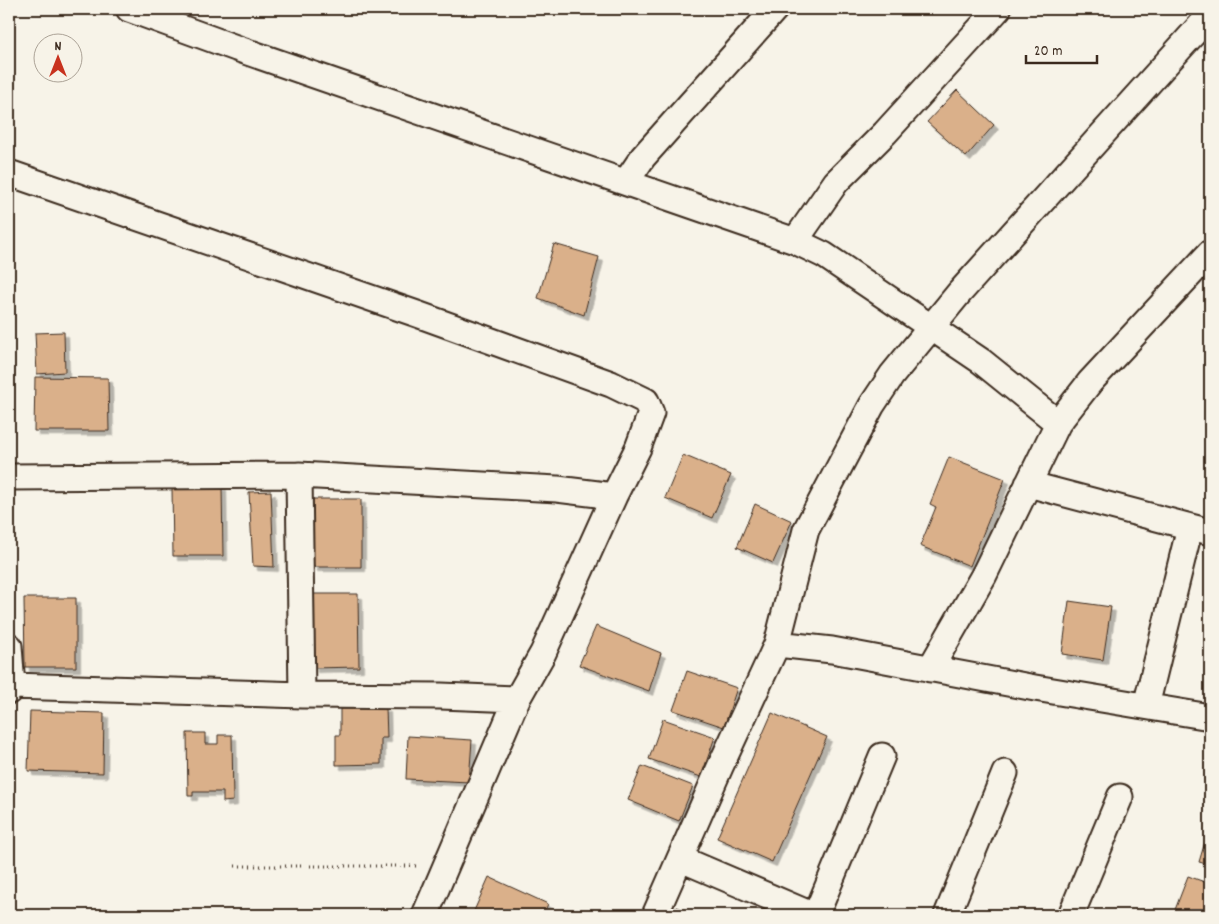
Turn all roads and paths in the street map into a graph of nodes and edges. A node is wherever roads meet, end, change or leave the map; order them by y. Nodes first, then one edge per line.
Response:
1 (129, 9) edge
2 (775, 9) edge
3 (998, 9) edge
4 (1210, 15) edge
5 (9, 173) edge
6 (626, 182) junction
7 (795, 241) junction
8 (1210, 253) edge
9 (931, 328) junction
10 (1058, 423) junction
11 (299, 475) junction
12 (9, 477) edge
13 (1028, 484) junction
14 (614, 496) junction
15 (1200, 529) edge
16 (777, 644) junction
17 (9, 646) edge
18 (930, 669) junction
19 (10, 688) edge
20 (302, 695) junction
21 (517, 699) junction
22 (1146, 706) junction
23 (1210, 717) edge
24 (882, 756) dead end
25 (1005, 773) dead end
26 (1120, 797) dead end
27 (681, 859) junction
28 (235, 866) dead end
29 (446, 866) junction
30 (806, 914) edge
31 (425, 915) edge
32 (655, 915) edge
33 (947, 915) edge
34 (1071, 915) edge

1 - 6 street
2 - 6 street
3 - 7 street
4 - 9 street
5 - 14 street
6 - 7 street
7 - 9 street
8 - 10 street
9 - 10 street
9 - 16 street
10 - 13 street
11 - 12 street
11 - 14 street
11 - 20 street
13 - 15 street
13 - 18 street
14 - 21 street
15 - 22 street
16 - 18 street
16 - 27 street
17 - 19 street
18 - 22 street
19 - 20 street
20 - 21 street
21 - 29 street
22 - 23 street
24 - 30 street
25 - 33 street
26 - 34 street
27 - 30 street
27 - 32 street
28 - 29 path
29 - 31 street

